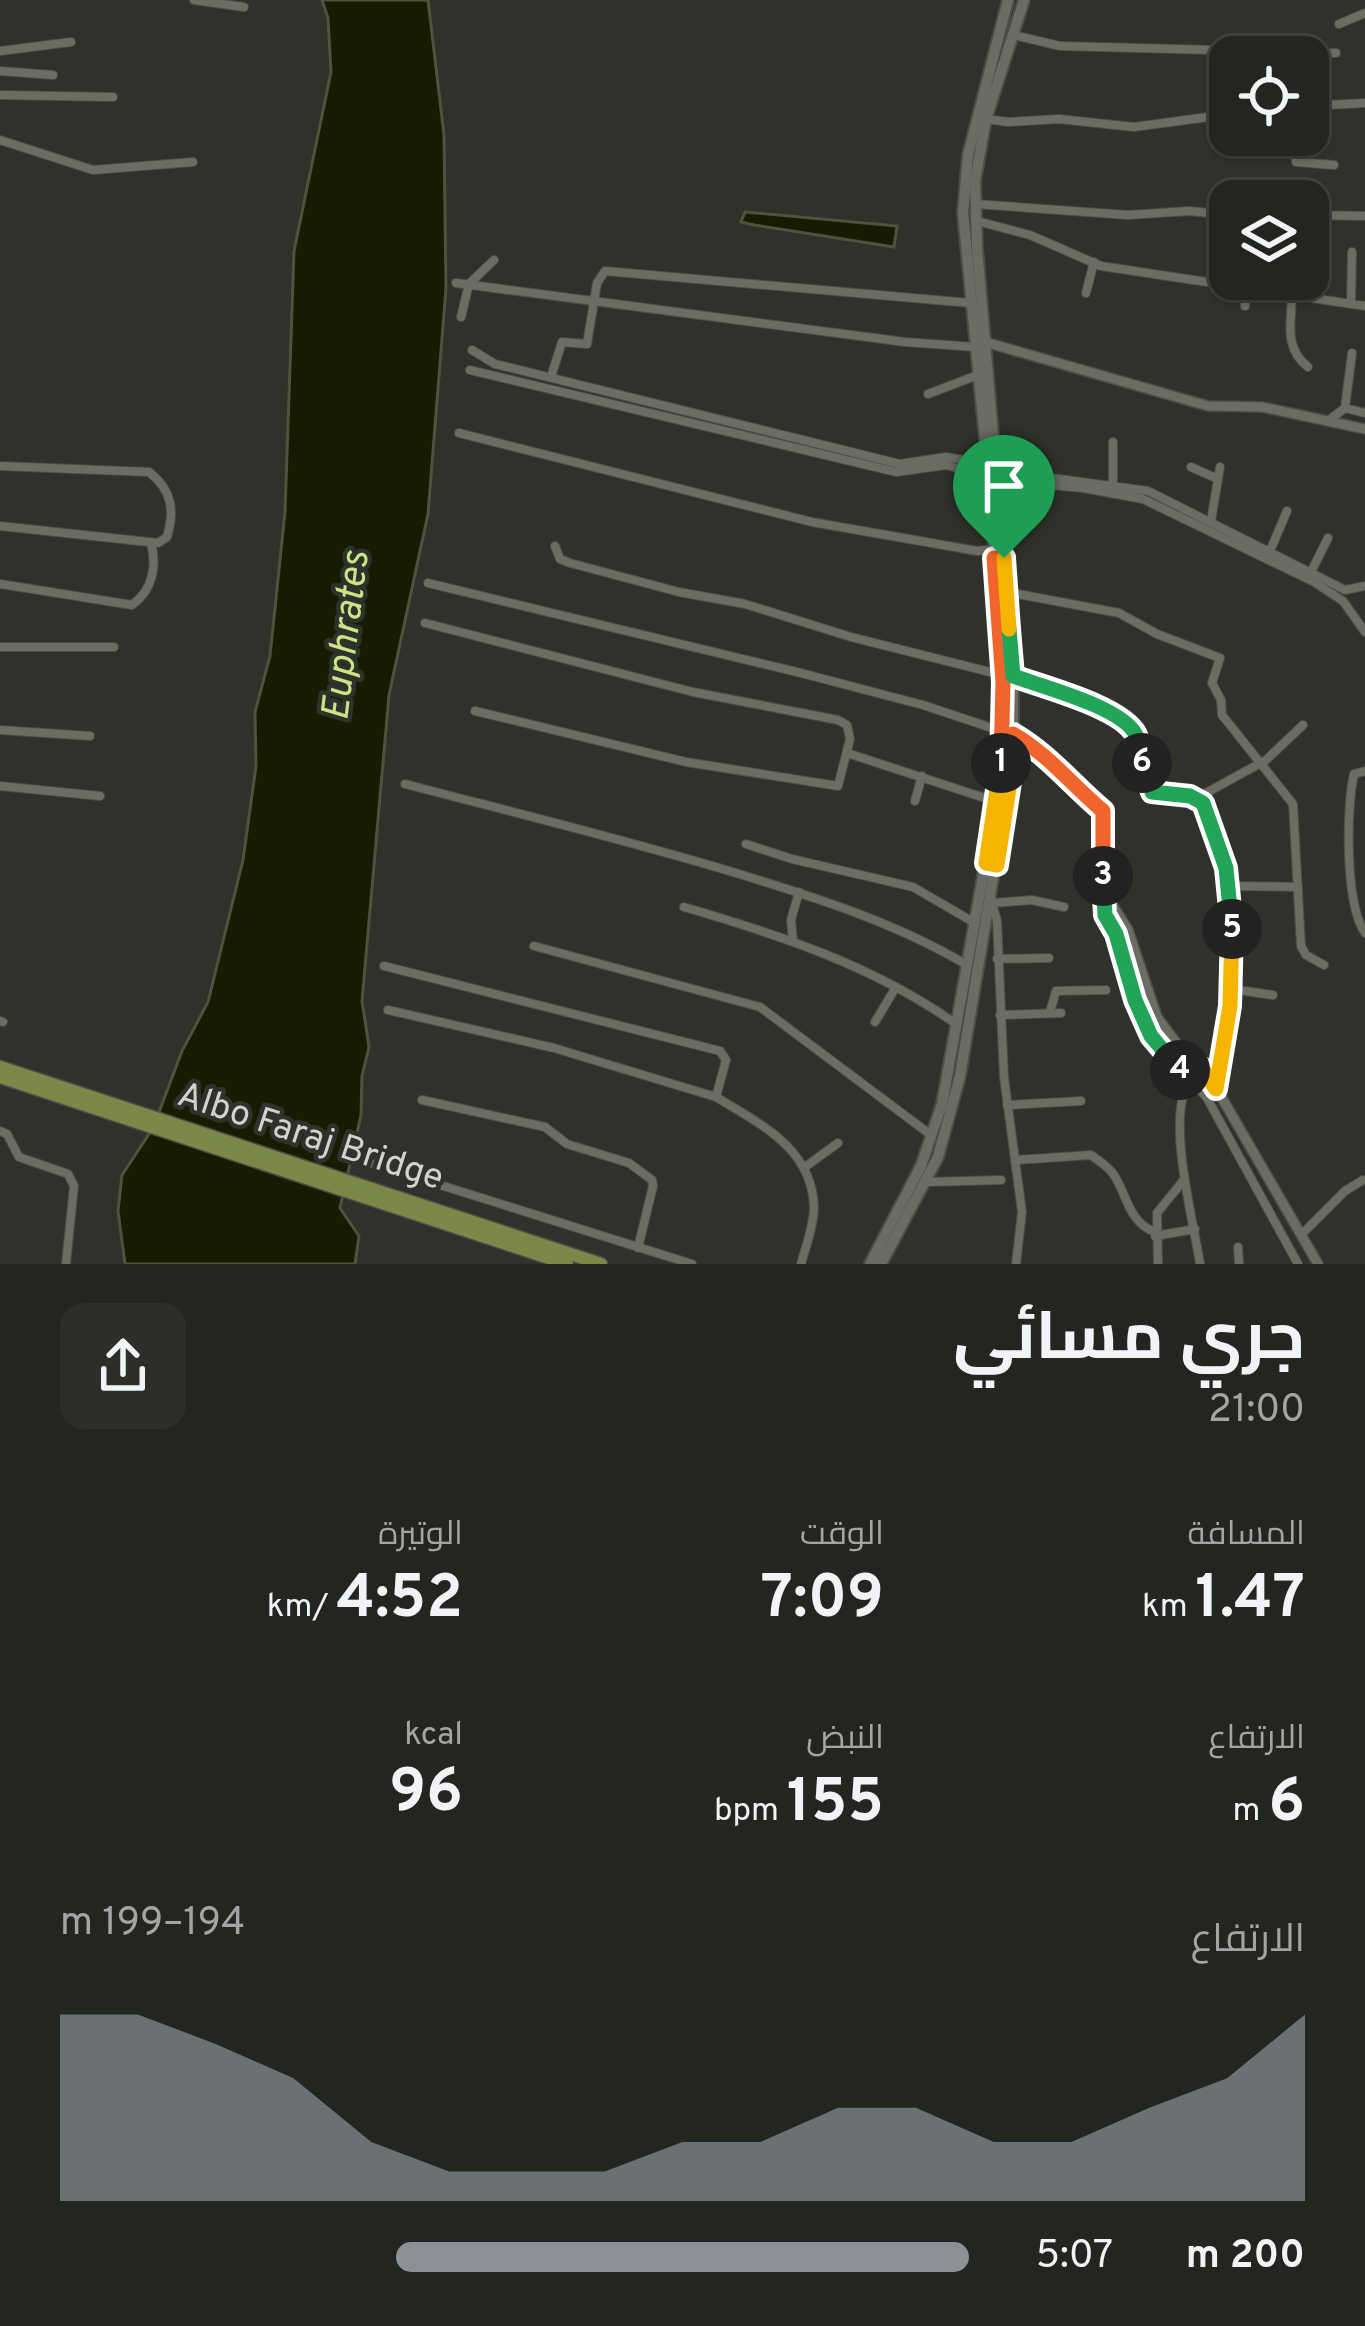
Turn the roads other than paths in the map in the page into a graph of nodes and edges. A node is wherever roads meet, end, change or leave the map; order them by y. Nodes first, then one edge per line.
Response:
1 (194, 0) edge
2 (1008, 0) edge
3 (1024, 0) edge
4 (244, 7) dead end
5 (1365, 13) edge
6 (1339, 24) dead end
7 (1013, 35) junction
8 (70, 42) dead end
9 (0, 51) edge
10 (1336, 53) dead end
11 (0, 71) edge
12 (53, 75) dead end
13 (0, 95) edge
14 (113, 97) dead end
15 (1365, 103) edge
16 (1329, 105) edge
17 (1209, 117) edge
18 (986, 118) junction
19 (0, 140) edge
20 (1296, 156) edge
21 (194, 162) dead end
22 (1334, 164) dead end
23 (974, 204) junction
24 (1209, 212) edge
25 (1329, 215) edge
26 (1365, 216) edge
27 (976, 220) junction
28 (1352, 252) dead end
29 (494, 260) dead end
30 (1094, 262) junction
31 (1209, 278) edge
32 (456, 283) dead end
33 (470, 284) junction
34 (1086, 293) dead end
35 (594, 300) junction
36 (1245, 300) edge
37 (1292, 300) edge
38 (1326, 300) edge
39 (970, 303) junction
40 (1351, 303) junction
41 (1245, 305) dead end
42 (1365, 306) edge
43 (461, 317) dead end
44 (980, 344) junction
45 (472, 350) dead end
46 (1352, 353) dead end
47 (1309, 367) dead end
48 (470, 370) dead end
49 (978, 375) junction
50 (551, 377) junction
51 (928, 394) dead end
52 (1345, 408) junction
53 (1365, 413) edge
54 (1329, 420) junction
55 (1365, 429) edge
56 (459, 433) dead end
57 (1114, 442) dead end
58 (0, 466) edge
59 (1191, 467) dead end
60 (1220, 467) dead end
61 (993, 472) junction
62 (1218, 479) junction
63 (1113, 486) junction
64 (1287, 511) dead end
65 (1211, 521) junction
66 (0, 526) edge
67 (1328, 538) dead end
68 (151, 543) junction
69 (555, 546) dead end
70 (1270, 551) junction
71 (998, 555) junction
72 (1311, 572) junction
73 (428, 583) dead end
74 (0, 584) edge
75 (1365, 586) edge
76 (1007, 592) junction
77 (424, 623) dead end
78 (1365, 632) edge
79 (0, 647) edge
80 (114, 647) dead end
81 (1008, 675) junction
82 (475, 711) dead end
83 (1303, 725) dead end
84 (0, 730) edge
85 (1008, 733) junction
86 (90, 736) dead end
87 (828, 758) dead end
88 (846, 758) junction
89 (1261, 761) junction
90 (1365, 771) edge
91 (922, 776) junction
92 (405, 784) dead end
93 (0, 786) edge
94 (100, 796) dead end
95 (1197, 798) junction
96 (916, 801) dead end
97 (997, 802) junction
98 (746, 844) dead end
99 (991, 864) junction
100 (1229, 886) junction
101 (1298, 887) junction
102 (799, 892) junction
103 (1107, 899) junction
104 (992, 901) junction
105 (684, 907) dead end
106 (1064, 907) dead end
107 (975, 923) junction
108 (1365, 933) edge
109 (793, 941) junction
110 (534, 946) dead end
111 (1049, 958) dead end
112 (998, 959) junction
113 (968, 965) junction
114 (1324, 965) dead end
115 (384, 966) dead end
116 (1125, 967) junction
117 (1140, 968) junction
118 (896, 987) junction
119 (1231, 989) junction
120 (1106, 990) dead end
121 (1273, 995) dead end
122 (388, 1010) dead end
123 (1050, 1012) junction
124 (1061, 1013) dead end
125 (1000, 1015) junction
126 (875, 1022) dead end
127 (957, 1024) junction
128 (1163, 1027) junction
129 (1151, 1036) junction
130 (0, 1067) edge
131 (1202, 1068) junction
132 (0, 1077) edge
133 (1192, 1078) junction
134 (1216, 1089) junction
135 (716, 1096) junction
136 (422, 1100) dead end
137 (1082, 1101) dead end
138 (1007, 1105) junction
139 (0, 1130) edge
140 (933, 1136) junction
141 (838, 1143) dead end
142 (1015, 1160) junction
143 (367, 1162) dead end
144 (805, 1167) junction
145 (1001, 1180) dead end
146 (1184, 1180) junction
147 (1363, 1180) edge
148 (927, 1182) junction
149 (470, 1227) junction
150 (1195, 1229) junction
151 (1155, 1234) junction
152 (1301, 1235) junction
153 (1238, 1247) dead end
154 (638, 1248) junction
155 (66, 1264) edge
156 (567, 1264) edge
157 (601, 1264) edge
158 (692, 1264) edge
159 (802, 1264) edge
160 (870, 1264) edge
161 (881, 1264) edge
162 (1016, 1264) edge
163 (1158, 1264) edge
164 (1199, 1264) edge
165 (1239, 1264) edge
166 (1298, 1264) edge
167 (1318, 1264) edge

1 - 4 street
2 - 39 main road
3 - 7 main road
5 - 6 street
7 - 10 street
7 - 18 main road
8 - 9 street
11 - 12 street
13 - 14 street
15 - 16 street
17 - 18 street
18 - 23 main road
19 - 21 street
20 - 22 street
23 - 24 street
23 - 27 main road
25 - 26 street
27 - 30 street
27 - 44 main road
28 - 40 street
29 - 33 street
30 - 31 street
30 - 34 street
32 - 33 street
33 - 35 street
33 - 43 street
35 - 39 street
35 - 44 street
35 - 50 street
36 - 41 street
37 - 47 street
38 - 40 street
39 - 44 main road
40 - 42 street
44 - 49 main road
44 - 54 street
44 - 61 main road
45 - 50 street
46 - 52 street
48 - 61 street
49 - 51 street
49 - 61 main road
50 - 61 street
52 - 53 street
52 - 54 street
54 - 55 street
56 - 71 street
57 - 63 street
58 - 68 street
59 - 62 street
60 - 62 street
61 - 63 street
61 - 71 main road
61 - 78 street
62 - 65 street
63 - 65 street
64 - 70 street
65 - 70 street
66 - 68 street
67 - 72 street
68 - 74 street
69 - 81 street
70 - 72 street
71 - 76 main road
71 - 81 main road
72 - 75 street
73 - 85 street
76 - 81 main road
76 - 89 street
77 - 88 street
79 - 80 street
81 - 85 main road
81 - 95 street
82 - 88 street
83 - 89 street
84 - 86 street
85 - 97 main road
85 - 99 main road
85 - 103 street
87 - 88 street
88 - 91 street
89 - 95 street
89 - 101 street
90 - 108 street
91 - 96 street
91 - 97 street
92 - 102 street
93 - 94 street
95 - 100 street
97 - 99 main road
98 - 107 street
99 - 104 main road
99 - 107 main road
100 - 101 street
100 - 119 street
101 - 114 street
102 - 109 street
102 - 113 street
103 - 116 street
103 - 117 street
104 - 106 street
104 - 112 street
104 - 148 main road
105 - 109 street
107 - 113 main road
109 - 118 street
110 - 140 street
111 - 112 street
112 - 125 street
113 - 127 main road
115 - 135 street
116 - 117 street
116 - 129 street
117 - 128 street
118 - 126 street
118 - 127 street
119 - 121 street
119 - 134 street
120 - 123 street
122 - 135 street
123 - 124 street
123 - 125 street
125 - 138 street
127 - 140 main road
128 - 129 street
128 - 131 street
129 - 133 street
130 - 149 main road, Albo Faraj Bridge
131 - 133 street
131 - 134 street
132 - 149 main road, Albo Faraj Bridge
133 - 146 street
133 - 166 street
134 - 152 street
135 - 144 street
136 - 154 street
137 - 138 street
138 - 142 street
139 - 155 street
140 - 160 main road
141 - 144 street
142 - 151 street
142 - 162 street
143 - 154 street
144 - 159 street
145 - 148 street
146 - 150 street
146 - 151 street
147 - 152 street
148 - 161 main road
149 - 156 main road, Albo Faraj Bridge
149 - 157 main road, Albo Faraj Bridge
150 - 151 street
150 - 164 street
151 - 163 street
152 - 167 street
153 - 165 street
154 - 158 street

